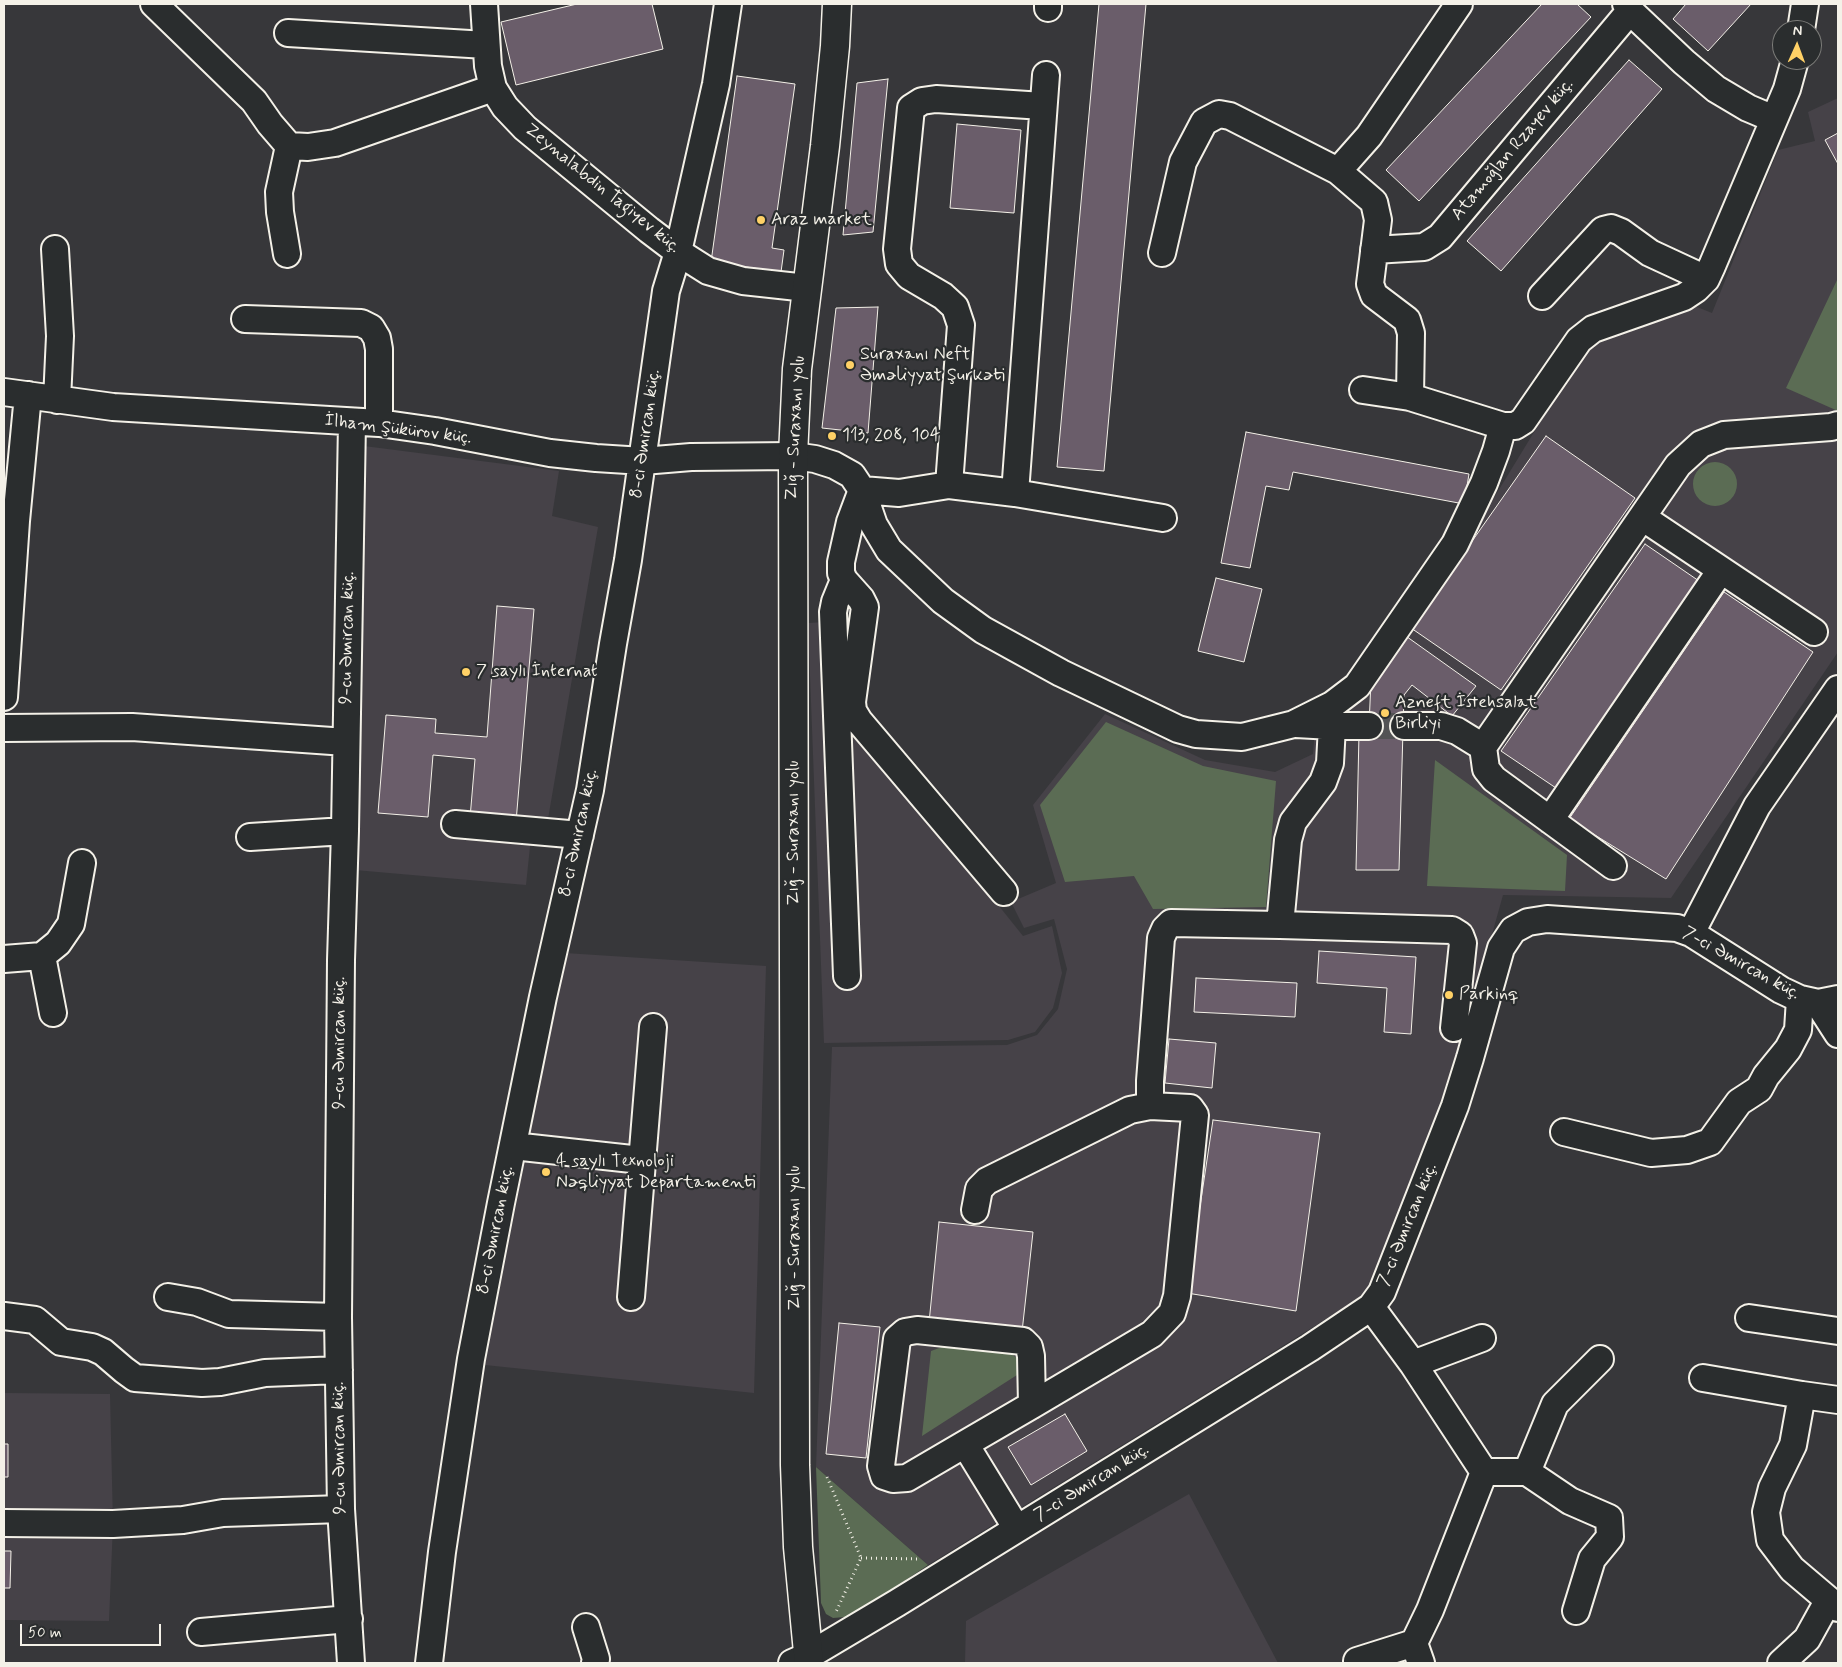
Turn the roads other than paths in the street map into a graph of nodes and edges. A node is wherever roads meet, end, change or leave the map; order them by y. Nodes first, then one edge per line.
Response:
1 (154, 4) edge
2 (728, 4) edge
3 (836, 4) edge
4 (1459, 4) edge
5 (1805, 4) edge
6 (491, 5) edge
7 (1628, 7) edge
8 (1803, 20) edge
9 (288, 33) dead end
10 (486, 45) junction
11 (1792, 70) edge
12 (1046, 75) dead end
13 (493, 88) junction
14 (1043, 106) junction
15 (1774, 119) junction
16 (289, 146) junction
17 (1338, 170) junction
18 (55, 249) dead end
19 (1374, 250) junction
20 (678, 252) junction
21 (1162, 253) dead end
22 (287, 254) dead end
23 (1706, 279) junction
24 (807, 288) junction
25 (1542, 296) dead end
26 (245, 319) dead end
27 (1363, 390) dead end
28 (16, 394) edge
29 (1410, 397) junction
30 (58, 400) junction
31 (352, 422) junction
32 (379, 423) junction
33 (1838, 424) edge
34 (1503, 426) junction
35 (792, 456) junction
36 (643, 461) junction
37 (949, 485) junction
38 (862, 490) junction
39 (1015, 493) junction
40 (1642, 517) junction
41 (1163, 518) dead end
42 (1720, 570) junction
43 (844, 580) junction
44 (1814, 632) dead end
45 (1838, 689) edge
46 (4, 697) edge
47 (1294, 724) junction
48 (1332, 726) junction
49 (1369, 726) tunnel mouth
50 (1404, 726) tunnel mouth
51 (4, 728) edge
52 (346, 742) junction
53 (1483, 747) junction
54 (1550, 820) junction
55 (455, 824) dead end
56 (345, 831) junction
57 (580, 835) junction
58 (250, 837) dead end
59 (82, 863) dead end
60 (1613, 866) dead end
61 (1004, 892) dead end
62 (1280, 925) junction
63 (1690, 933) junction
64 (42, 956) junction
65 (4, 959) edge
66 (847, 976) dead end
67 (1819, 1000) edge
68 (53, 1013) dead end
69 (653, 1027) dead end
70 (1454, 1028) dead end
71 (1838, 1034) edge
72 (1150, 1106) junction
73 (1564, 1132) dead end
74 (513, 1146) junction
75 (641, 1160) junction
76 (975, 1210) dead end
77 (168, 1297) dead end
78 (631, 1297) dead end
79 (1371, 1307) junction
80 (4, 1316) edge
81 (338, 1317) junction
82 (1749, 1318) dead end
83 (1838, 1331) edge
84 (1482, 1338) dead end
85 (1600, 1359) dead end
86 (1413, 1364) junction
87 (339, 1370) junction
88 (1703, 1378) dead end
89 (1802, 1395) junction
90 (1838, 1400) edge
91 (1032, 1405) junction
92 (965, 1444) junction
93 (1484, 1472) junction
94 (1527, 1472) junction
95 (341, 1508) junction
96 (4, 1523) edge
97 (1017, 1529) junction
98 (1833, 1605) edge
99 (1576, 1611) dead end
100 (349, 1618) junction
101 (586, 1628) dead end
102 (201, 1632) dead end
103 (1417, 1653) edge
104 (803, 1661) edge
105 (1357, 1661) dead end
106 (351, 1663) edge
107 (429, 1663) edge
108 (595, 1663) edge
109 (1781, 1663) edge

1 - 16 street
2 - 20 street, 8-ci Əmircan küç.
3 - 24 main road, Zığ - Suraxanı yolu
4 - 17 street
5 - 8 street
6 - 10 street, Zeynalabdin Tagiyev küç.
7 - 15 street, Atamoğlan Rzayev küç.
7 - 19 street, Atamoğlan Rzayev küç.
9 - 10 street
10 - 13 street, Zeynalabdin Tagiyev küç.
11 - 15 street
12 - 14 street
13 - 16 street
13 - 20 street, Zeynalabdin Tagiyev küç.
14 - 37 street
14 - 39 street
15 - 23 street
16 - 22 street
17 - 19 street
17 - 21 street
18 - 30 street
19 - 29 street
20 - 24 street, Zeynalabdin Tagiyev küç.
20 - 36 street, 8-ci Əmircan küç.
23 - 25 street
23 - 34 street
24 - 35 main road, Zığ - Suraxanı yolu
26 - 32 street
27 - 29 street
28 - 30 street, İlham Şükürov küç.
28 - 46 street
29 - 34 street
30 - 31 street, İlham Şükürov küç.
31 - 32 street, İlham Şükürov küç.
31 - 52 street, 9-cu Əmircan küç.
32 - 36 street, İlham Şükürov küç.
33 - 40 street
34 - 47 street
35 - 36 street, İlham Şükürov küç.
35 - 38 street, İlham Şükürov küç.
35 - 104 main road, Zığ - Suraxanı yolu
36 - 57 street, 8-ci Əmircan küç.
37 - 38 street
37 - 39 street
38 - 43 street
38 - 47 street
39 - 41 street
40 - 42 street
40 - 53 street
42 - 44 street
42 - 54 street
43 - 61 street
43 - 66 street
45 - 63 street
47 - 48 street
48 - 49 street
48 - 62 street
50 - 53 street
51 - 52 street
52 - 56 street, 9-cu Əmircan küç.
53 - 54 street
54 - 60 street
55 - 57 street
56 - 58 street
56 - 81 street, 9-cu Əmircan küç.
57 - 74 street, 8-ci Əmircan küç.
59 - 64 street
62 - 70 street
62 - 72 street
63 - 67 street, 7-ci Əmircan küç.
63 - 79 street, 7-ci Əmircan küç.
64 - 65 street
64 - 68 street
67 - 71 street
67 - 73 street
69 - 75 street
72 - 76 street
72 - 91 street
74 - 75 street
74 - 107 street, 8-ci Əmircan küç.
75 - 78 street
77 - 81 street
79 - 86 street
79 - 97 street, 7-ci Əmircan küç.
80 - 87 street
81 - 87 street, 9-cu Əmircan küç.
82 - 83 street
84 - 86 street
85 - 94 street
86 - 93 street
87 - 95 street, 9-cu Əmircan küç.
88 - 89 street
89 - 90 street
89 - 98 street
91 - 92 street
91 - 92 street
92 - 97 street
93 - 94 street
93 - 103 street
94 - 99 street
95 - 96 street
95 - 100 street, 9-cu Əmircan küç.
97 - 104 street, 7-ci Əmircan küç.
98 - 109 street
100 - 102 street
100 - 106 street, 9-cu Əmircan küç.
101 - 108 street
103 - 105 street

